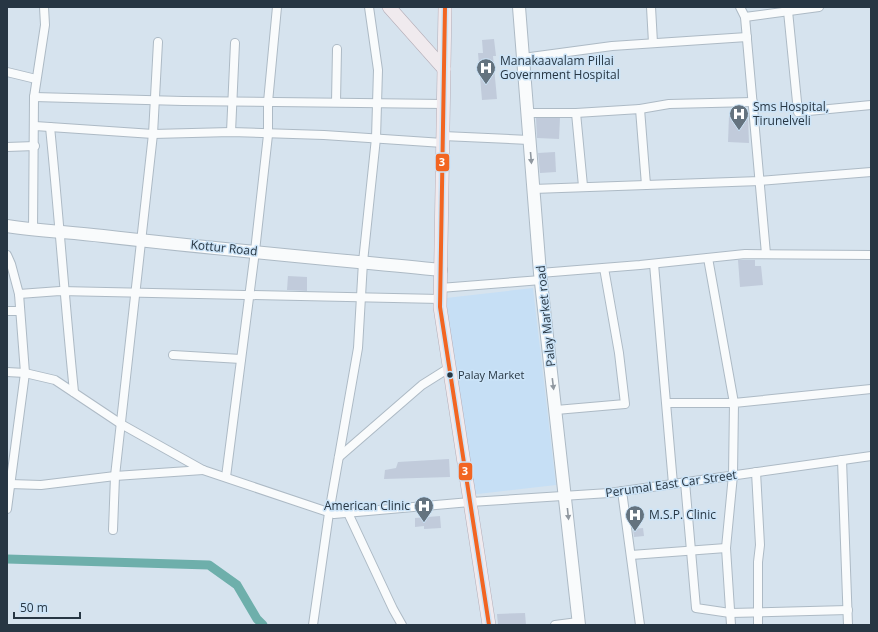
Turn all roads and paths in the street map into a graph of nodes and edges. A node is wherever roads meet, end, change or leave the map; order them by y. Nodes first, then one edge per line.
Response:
1 (44, 7) edge
2 (277, 7) edge
3 (369, 7) edge
4 (389, 7) edge
5 (445, 7) edge
6 (519, 7) edge
7 (651, 7) edge
8 (740, 7) edge
9 (819, 7) edge
10 (788, 12) junction
11 (745, 18) junction
12 (747, 37) junction
13 (158, 42) dead end
14 (235, 43) dead end
15 (653, 43) junction
16 (338, 49) dead end
17 (523, 58) junction
18 (444, 69) junction
19 (7, 72) edge
20 (36, 79) junction
21 (34, 97) junction
22 (156, 101) junction
23 (233, 102) junction
24 (268, 102) junction
25 (336, 102) junction
26 (377, 102) junction
27 (753, 102) junction
28 (444, 104) junction
29 (871, 105) edge
30 (640, 109) junction
31 (527, 113) junction
32 (576, 113) junction
33 (35, 126) junction
34 (50, 127) junction
35 (230, 132) junction
36 (153, 134) junction
37 (268, 134) junction
38 (376, 138) junction
39 (443, 139) junction
40 (529, 140) junction
41 (35, 146) junction
42 (7, 148) edge
43 (871, 172) edge
44 (760, 181) junction
45 (583, 186) junction
46 (646, 186) junction
47 (534, 189) junction
48 (7, 226) edge
49 (33, 230) junction
50 (61, 231) junction
51 (141, 240) junction
52 (255, 251) junction
53 (766, 254) junction
54 (871, 255) edge
55 (7, 256) edge
56 (708, 258) junction
57 (363, 262) junction
58 (654, 264) junction
59 (604, 268) junction
60 (441, 270) junction
61 (541, 276) junction
62 (63, 292) junction
63 (135, 293) junction
64 (440, 293) junction
65 (19, 294) junction
66 (249, 296) junction
67 (361, 298) junction
68 (7, 310) edge
69 (20, 311) junction
70 (173, 355) dead end
71 (241, 359) junction
72 (449, 368) junction
73 (7, 372) edge
74 (25, 373) junction
75 (871, 389) edge
76 (74, 392) junction
77 (667, 403) junction
78 (734, 404) junction
79 (556, 410) junction
80 (121, 424) junction
81 (871, 456) edge
82 (339, 458) junction
83 (842, 460) junction
84 (203, 470) junction
85 (756, 472) junction
86 (733, 475) junction
87 (115, 476) junction
88 (226, 477) junction
89 (685, 482) junction
90 (10, 484) junction
91 (673, 484) junction
92 (622, 491) junction
93 (566, 497) junction
94 (470, 502) junction
95 (7, 509) edge
96 (329, 513) junction
97 (348, 513) junction
98 (113, 530) dead end
99 (726, 548) junction
100 (691, 551) junction
101 (631, 555) junction
102 (848, 610) junction
103 (730, 613) junction
104 (758, 613) junction
105 (579, 623) edge
106 (313, 625) edge
107 (402, 625) edge
108 (489, 625) edge
109 (555, 625) edge
110 (640, 625) edge
111 (732, 625) edge
112 (758, 625) edge
113 (848, 625) edge

1 - 20 street
2 - 24 street
3 - 26 street
4 - 18 main road
5 - 18 main road
6 - 17 street, Palay Market road
7 - 15 street
8 - 11 street
9 - 10 street
10 - 11 street
10 - 29 street
11 - 12 street
12 - 15 street
12 - 27 street
13 - 22 street
14 - 23 street
15 - 17 street
16 - 25 street
17 - 31 street, Palay Market road
18 - 28 main road
19 - 20 street
20 - 21 street
21 - 22 street
21 - 33 street
22 - 23 street
22 - 36 street
23 - 24 street
23 - 35 street
24 - 25 street
24 - 37 street
25 - 26 street
26 - 28 street
26 - 38 street
27 - 30 street
27 - 44 street
28 - 39 main road
30 - 32 street
30 - 46 street
31 - 32 street
31 - 40 street, Palay Market road
32 - 45 street
33 - 34 street
33 - 41 street
34 - 36 street
34 - 50 street
35 - 36 street
35 - 37 street
36 - 51 street
37 - 38 street
37 - 52 street
38 - 39 street
38 - 57 street
39 - 40 street
39 - 60 main road
40 -> 47 street, Palay Market road
41 - 42 street
41 - 49 street
43 - 44 street
44 - 46 street
44 - 53 street
45 - 46 street
45 - 47 street
47 - 61 street, Palay Market road
48 - 49 street, Kottur Road
49 - 50 street, Kottur Road
50 - 51 street, Kottur Road
50 - 62 street
51 - 52 street, Kottur Road
51 - 63 street
52 - 57 street, Kottur Road
52 - 66 street
53 - 54 street
53 - 56 street
55 - 65 street
56 - 58 street
56 - 78 street
57 - 60 street, Kottur Road
57 - 67 street
58 - 59 street
58 - 77 street
59 - 61 street
59 - 79 street
60 - 64 main road
61 - 64 street
61 -> 79 street, Palay Market road
62 - 63 street
62 - 65 street
62 - 76 street
63 - 66 street
63 - 80 street
64 - 67 street
64 - 72 main road
65 - 69 street
66 - 67 street
66 - 71 street
67 - 82 street
68 - 69 street
69 - 74 street
70 - 71 street
71 - 88 street
72 - 82 street
72 - 94 main road
73 - 74 street
74 - 76 street
74 - 90 street
75 - 78 street
76 - 80 street
77 - 78 street
77 - 91 street
78 - 86 street
79 - 93 street, Palay Market road
80 - 84 street
80 - 87 street
81 - 83 street, Perumal East Car Street
82 - 96 street
83 - 85 street, Perumal East Car Street
83 - 102 street
84 - 87 street
84 - 88 street, Perumal East Car Street
85 - 86 street, Perumal East Car Street
85 - 104 street
86 - 89 street, Perumal East Car Street
86 - 99 street
87 - 90 street
87 - 98 street
88 - 96 street, Perumal East Car Street
89 - 91 street, Perumal East Car Street
89 - 100 street
90 - 95 street
91 - 92 street, Perumal East Car Street
92 - 93 street, Perumal East Car Street
92 - 101 street
93 - 94 street, Perumal East Car Street
93 -> 105 street, Palay Market road
94 - 97 street, Perumal East Car Street
94 - 108 main road
96 - 97 street, Perumal East Car Street
96 - 106 street
97 - 107 street
99 - 100 street
99 - 103 street
100 - 101 street
100 - 103 street
101 - 110 street
102 - 104 street
102 - 113 street
103 - 104 street
103 - 111 street
104 - 112 street
105 - 109 street

